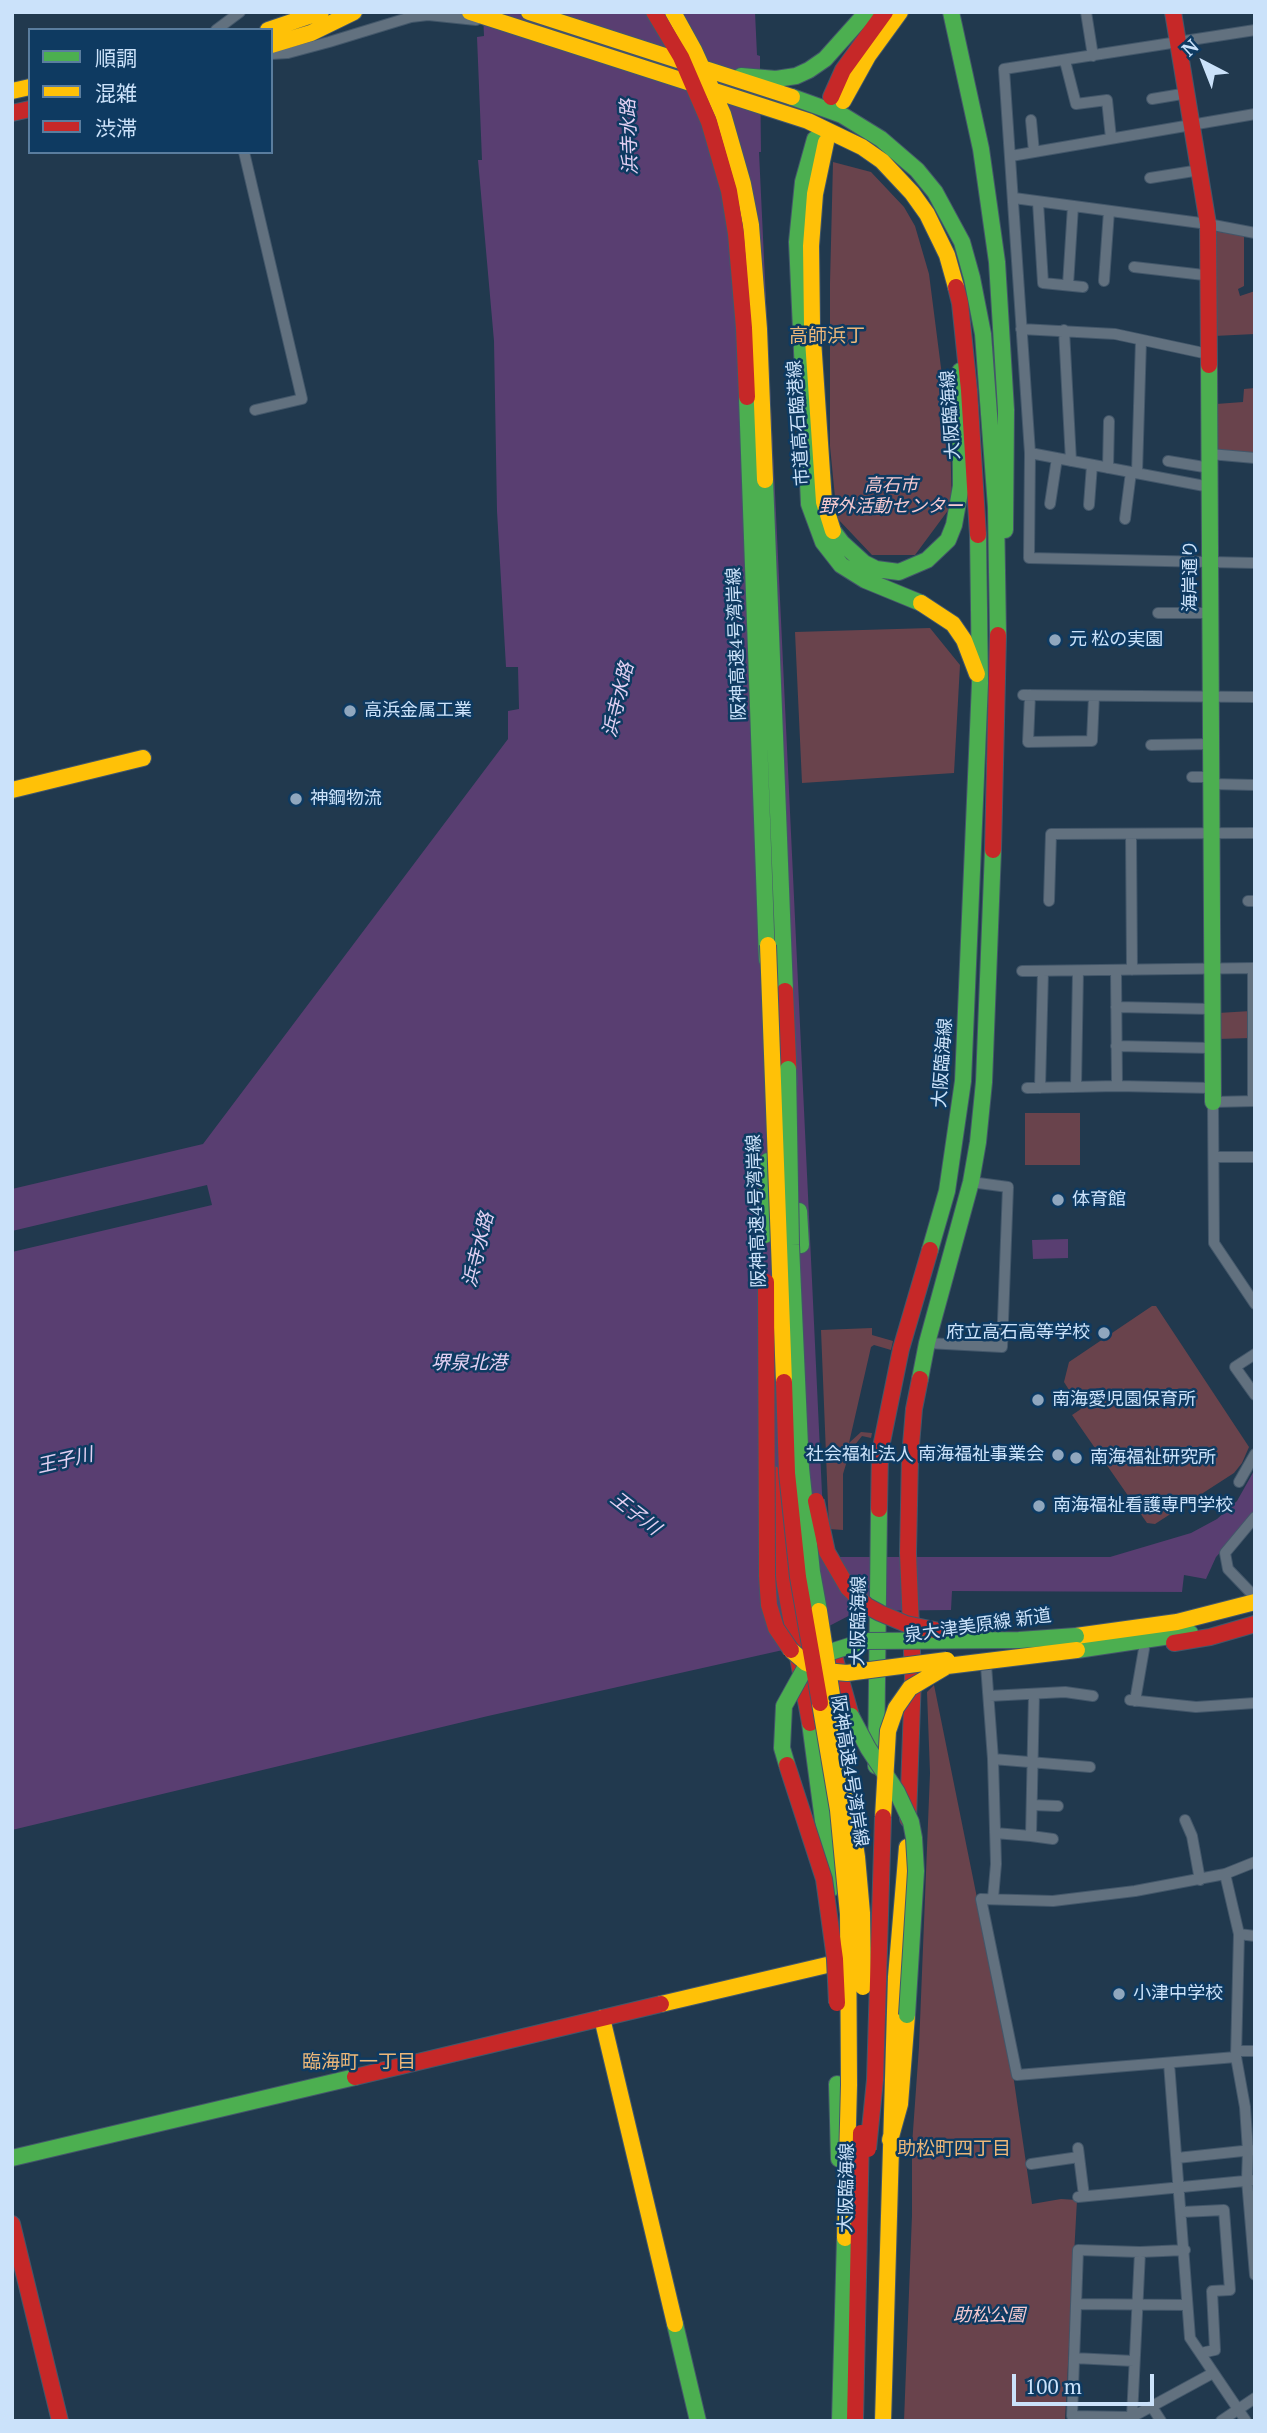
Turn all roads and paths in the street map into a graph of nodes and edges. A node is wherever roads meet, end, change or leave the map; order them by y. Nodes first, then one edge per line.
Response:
1 (240, 12) edge
2 (321, 12) edge
3 (354, 12) edge
4 (529, 12) edge
5 (654, 12) edge
6 (673, 12) edge
7 (867, 12) edge
8 (885, 12) edge
9 (900, 12) edge
10 (951, 12) edge
11 (1086, 12) edge
12 (1173, 12) edge
13 (477, 16) edge
14 (219, 28) edge
15 (273, 28) edge
16 (1255, 30) edge
17 (1178, 43) junction
18 (273, 45) edge
19 (273, 54) edge
20 (1093, 56) junction
21 (1065, 61) junction
22 (749, 80) junction
23 (1188, 93) junction
24 (1152, 99) dead end
25 (1255, 114) edge
26 (1031, 120) dead end
27 (1193, 126) junction
28 (1111, 138) junction
29 (1034, 152) junction
30 (244, 154) edge
31 (1011, 156) junction
32 (1200, 170) junction
33 (1150, 178) dead end
34 (1014, 198) junction
35 (1038, 202) junction
36 (1073, 206) junction
37 (1110, 211) junction
38 (1208, 224) junction
39 (1255, 233) edge
40 (1134, 267) dead end
41 (1204, 275) dead end
42 (1104, 281) dead end
43 (1068, 285) junction
44 (1083, 287) dead end
45 (960, 303) junction
46 (1021, 329) junction
47 (1064, 330) junction
48 (1141, 340) junction
49 (1208, 354) junction
50 (255, 410) dead end
51 (1109, 421) dead end
52 (1030, 453) junction
53 (1057, 458) junction
54 (1255, 458) edge
55 (1071, 461) junction
56 (1168, 461) dead end
57 (1210, 461) junction
58 (1092, 465) junction
59 (1108, 468) junction
60 (1134, 472) junction
61 (1210, 487) junction
62 (1050, 504) dead end
63 (1089, 505) dead end
64 (1125, 519) dead end
65 (1211, 561) junction
66 (1255, 563) edge
67 (1158, 613) dead end
68 (1211, 613) junction
69 (980, 683) junction
70 (1094, 696) junction
71 (1212, 697) junction
72 (1255, 697) edge
73 (997, 712) junction
74 (1212, 744) junction
75 (1151, 745) dead end
76 (142, 758) dead end
77 (1192, 778) dead end
78 (1212, 781) junction
79 (1255, 785) edge
80 (12, 790) edge
81 (1212, 833) junction
82 (1255, 833) edge
83 (1131, 834) junction
84 (1049, 901) dead end
85 (768, 945) junction
86 (1254, 968) edge
87 (1132, 970) junction
88 (1212, 970) junction
89 (1022, 971) dead end
90 (1043, 971) junction
91 (1078, 971) junction
92 (1116, 971) junction
93 (1116, 1007) junction
94 (1212, 1009) junction
95 (1116, 1046) junction
96 (1212, 1048) junction
97 (788, 1069) junction
98 (1116, 1086) junction
99 (1076, 1087) junction
100 (1027, 1088) dead end
101 (1040, 1088) junction
102 (1213, 1095) junction
103 (1254, 1101) edge
104 (1214, 1157) junction
105 (1255, 1157) edge
106 (971, 1182) junction
107 (1255, 1304) edge
108 (927, 1343) junction
109 (767, 1348) junction
110 (1255, 1354) edge
111 (1255, 1395) edge
112 (1255, 1454) edge
113 (1239, 1482) dead end
114 (1255, 1517) edge
115 (806, 1521) junction
116 (1254, 1596) edge
117 (1255, 1615) edge
118 (1255, 1624) edge
119 (1076, 1643) junction
120 (1143, 1649) junction
121 (912, 1650) junction
122 (877, 1665) junction
123 (986, 1665) junction
124 (913, 1676) junction
125 (1034, 1694) junction
126 (989, 1696) junction
127 (1093, 1696) dead end
128 (1255, 1703) edge
129 (993, 1759) junction
130 (1033, 1763) junction
131 (1090, 1767) dead end
132 (1032, 1805) junction
133 (1058, 1807) dead end
134 (1185, 1820) dead end
135 (995, 1833) junction
136 (1031, 1836) junction
137 (1054, 1839) dead end
138 (1255, 1862) edge
139 (1225, 1874) junction
140 (1200, 1880) junction
141 (993, 1898) junction
142 (1239, 1934) junction
143 (1255, 1936) edge
144 (872, 1956) junction
145 (839, 1962) junction
146 (602, 2018) junction
147 (1255, 2051) edge
148 (1236, 2054) junction
149 (1169, 2063) junction
150 (890, 2140) junction
151 (1251, 2150) edge
152 (12, 2158) edge
153 (1177, 2158) junction
154 (1031, 2164) dead end
155 (1251, 2180) edge
156 (1180, 2185) junction
157 (1182, 2212) junction
158 (12, 2224) edge
159 (864, 2248) junction
160 (1185, 2250) junction
161 (1140, 2252) junction
162 (844, 2268) junction
163 (1255, 2274) edge
164 (1078, 2304) junction
165 (1139, 2305) junction
166 (1187, 2305) junction
167 (1200, 2353) junction
168 (857, 2357) junction
169 (1074, 2358) junction
170 (1134, 2361) junction
171 (1213, 2373) junction
172 (1255, 2398) edge
173 (1152, 2407) junction
174 (1238, 2409) junction
175 (1132, 2417) junction
176 (60, 2421) edge
177 (698, 2421) edge
178 (840, 2421) edge
179 (857, 2421) edge
180 (883, 2421) edge
181 (1161, 2421) edge
182 (1221, 2421) edge
183 (1246, 2421) edge

1 - 14 street
2 - 15 main road
3 - 18 main road
4 - 22 main road
5 - 85 main road, 阪神高速4号湾岸線
6 - 97 main road, 阪神高速4号湾岸線
7 - 22 main road
8 - 9 main road
10 - 73 main road
11 - 20 street
12 - 17 main road, 海岸通り
13 - 19 street
13 - 45 main road, 大阪臨海線
16 - 17 street
17 - 20 street
17 - 23 main road, 海岸通り
20 - 21 street
21 - 28 street
21 - 31 street
22 - 73 main road
23 - 24 street
23 - 27 main road, 海岸通り
25 - 27 street
26 - 29 street
27 - 28 street
27 - 32 main road, 海岸通り
28 - 29 street
29 - 31 street
30 - 50 street
31 - 34 street
32 - 33 street
32 - 38 main road, 海岸通り
34 - 35 street
34 - 46 street
35 - 36 street
35 - 43 street
36 - 37 street
36 - 43 street
37 - 38 street
37 - 42 street
38 - 39 street
38 - 49 main road, 海岸通り
40 - 41 street
43 - 44 street
45 - 69 main road, 大阪臨海線
45 - 69 main road, 市道高石臨港線
46 - 47 street
46 - 52 street
47 - 48 street
47 - 55 street
48 - 49 street
48 - 60 street
49 - 57 main road, 海岸通り
51 - 59 street
52 - 53 street
52 - 65 street
53 - 55 street
53 - 62 street
54 - 57 street
55 - 58 street
56 - 57 street
57 - 61 main road, 海岸通り
58 - 59 street
58 - 63 street
59 - 60 street
60 - 61 street
60 - 64 street
61 - 65 main road, 海岸通り
65 - 66 street
65 - 68 main road, 海岸通り
67 - 68 street
68 - 71 main road, 海岸通り
69 - 122 main road, 大阪臨海線
70 - 70 street
70 - 71 street
71 - 72 street
71 - 74 main road, 海岸通り
73 - 106 main road
74 - 75 street
74 - 78 main road, 海岸通り
76 - 80 main road
77 - 78 street
78 - 79 street
78 - 81 main road, 海岸通り
81 - 82 street
81 - 83 street
81 - 88 main road, 海岸通り
83 - 84 street
83 - 87 street
85 - 109 main road, bridge
85 - 162 main road, 阪神高速4号湾岸線, bridge
86 - 88 street
86 - 103 street
87 - 88 street
87 - 92 street
88 - 94 main road, 海岸通り
89 - 90 street
90 - 91 street
90 - 101 street
91 - 92 street
91 - 99 street
92 - 93 street
93 - 94 street
93 - 95 street
94 - 96 main road, 海岸通り
95 - 96 street
95 - 98 street
96 - 102 main road, 海岸通り
97 - 115 main road, 阪神高速4号湾岸線, bridge
97 - 119 main road, bridge
98 - 99 street
98 - 102 street
99 - 101 street
100 - 101 street
102 - 103 street
102 - 104 street
104 - 105 street
104 - 107 street
106 - 108 main road
106 - 108 street
108 - 121 main road
109 - 119 main road, bridge
109 - 145 main road, bridge
110 - 111 street
112 - 113 street
114 - 116 street
115 - 150 main road, bridge
115 - 168 main road, 阪神高速4号湾岸線, bridge
116 - 119 main road
116 - 121 main road, 泉大津美原線 新道
117 - 119 main road
118 - 120 main road, 泉大津美原線 新道
119 - 162 main road, bridge
119 - 168 main road, bridge
120 - 123 main road, 泉大津美原線 新道
120 - 128 street
121 - 122 main road, 泉大津美原線 新道
121 - 124 main road
122 - 124 main road, 泉大津美原線 新道
122 - 144 main road, 大阪臨海線
123 - 124 main road, 泉大津美原線 新道
123 - 126 street
124 - 150 main road
125 - 126 street
125 - 127 street
125 - 130 street
126 - 129 street
129 - 130 street
129 - 135 street
130 - 131 street
130 - 132 street
132 - 133 street
132 - 136 street
134 - 140 street
135 - 136 street
135 - 141 street
136 - 137 street
138 - 139 street
139 - 140 street
139 - 142 street
140 - 141 street
141 - 149 street
142 - 143 street
142 - 148 street
144 - 145 main road
144 - 159 main road, 大阪臨海線
145 - 146 main road
145 - 159 main road
146 - 152 main road
146 - 177 main road
147 - 148 street
148 - 149 street
148 - 151 street
149 - 153 street
150 - 180 main road
151 - 153 street
151 - 155 street
153 - 156 street
154 - 156 street
155 - 156 street
155 - 163 street
156 - 157 street
157 - 160 street
157 - 167 street
158 - 176 main road
159 - 179 main road, 大阪臨海線
160 - 161 street
160 - 166 street
161 - 164 street
161 - 165 street
162 - 178 main road, 阪神高速4号湾岸線, bridge
164 - 165 street
164 - 169 street
165 - 166 street
165 - 170 street
166 - 167 street
167 - 171 street
168 - 179 main road, 阪神高速4号湾岸線, bridge
169 - 170 street
169 - 175 street
170 - 175 street
171 - 173 street
171 - 174 street
172 - 174 street
173 - 175 street
173 - 181 street
174 - 182 street
174 - 183 street

